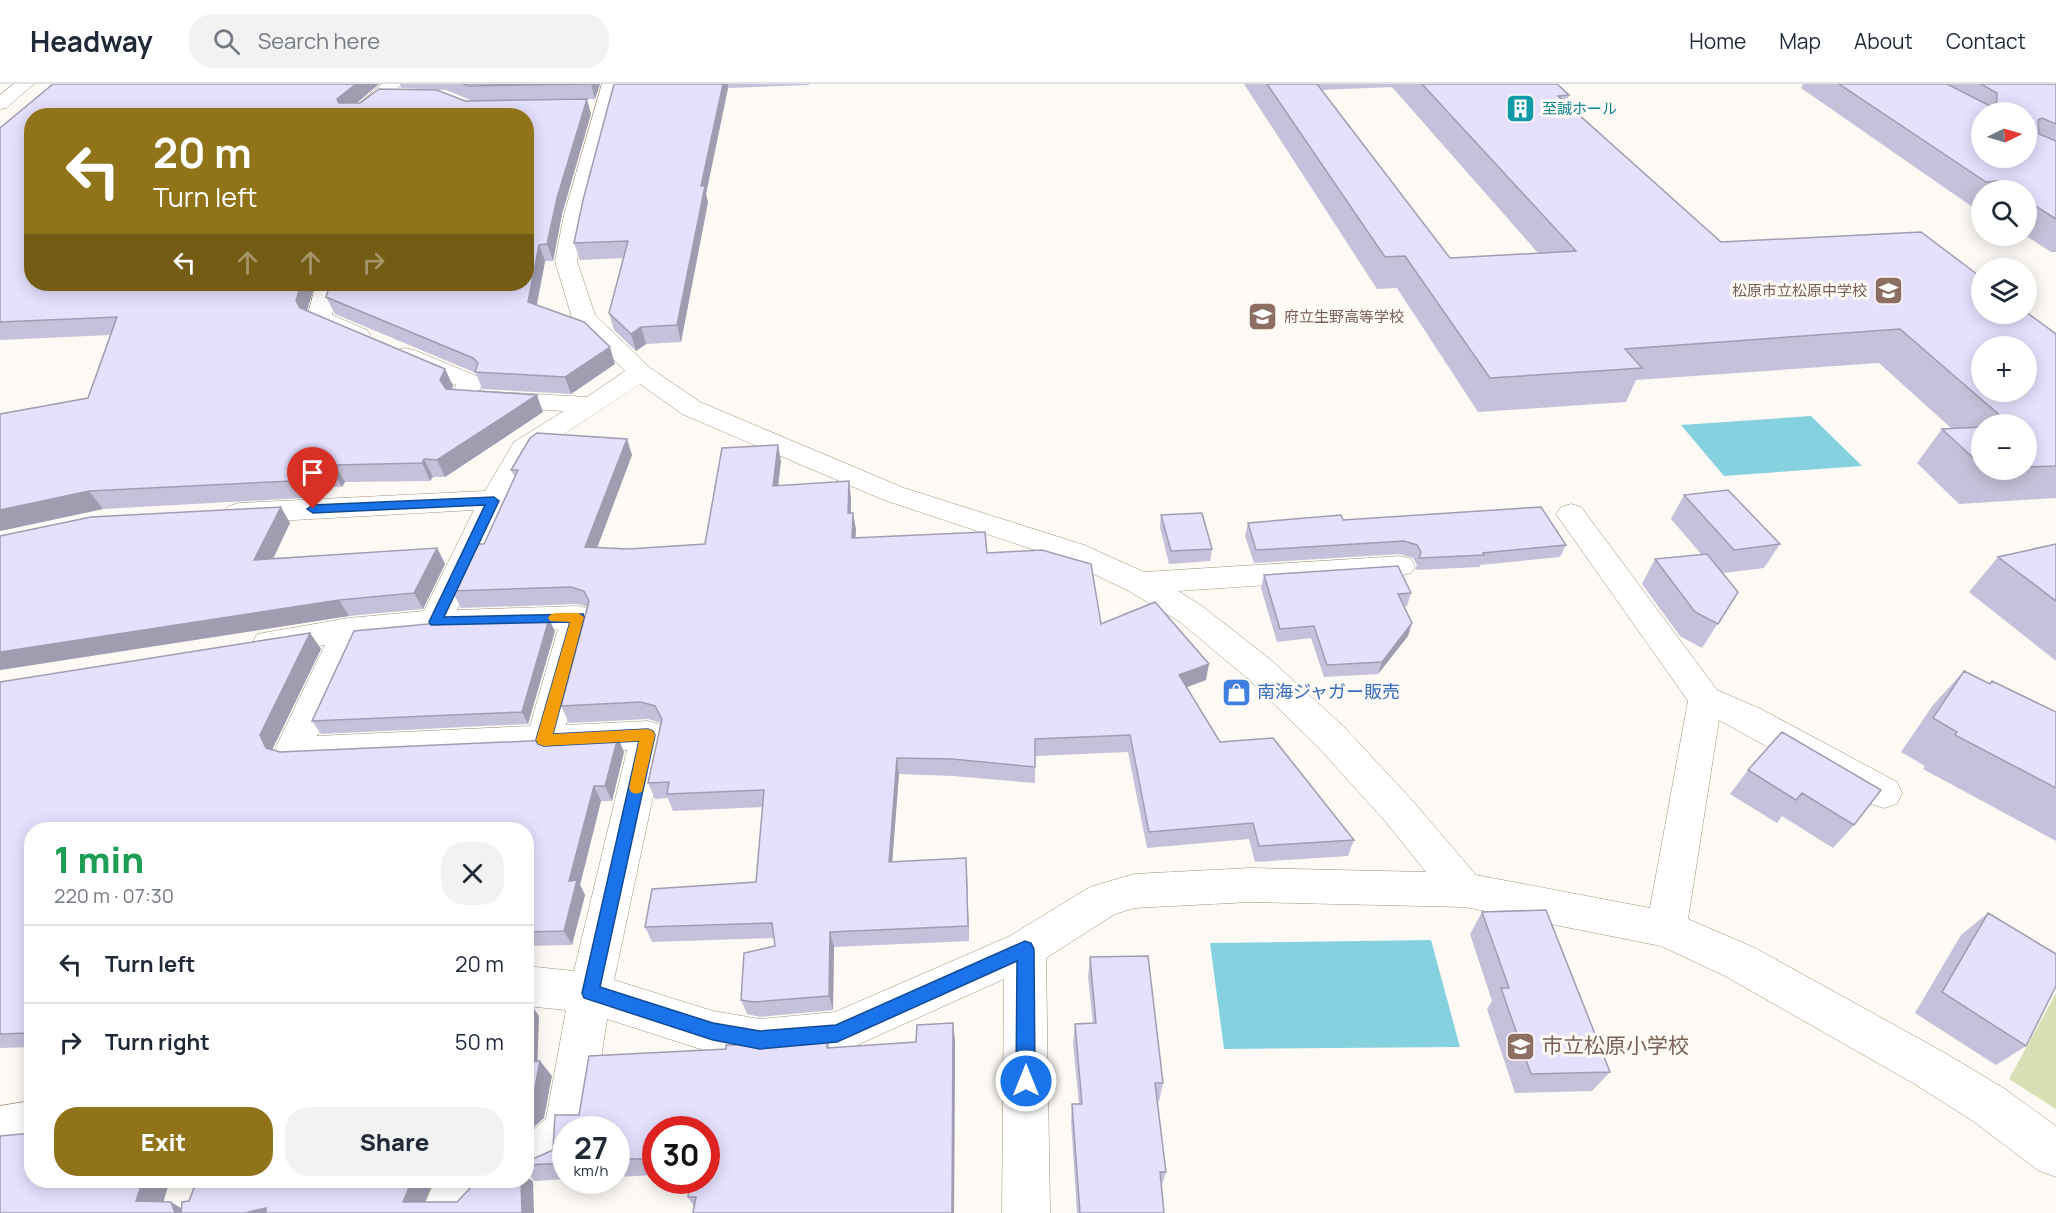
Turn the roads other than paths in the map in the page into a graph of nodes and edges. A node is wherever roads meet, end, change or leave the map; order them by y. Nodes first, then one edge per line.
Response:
1 (25, 84) edge
2 (391, 92) edge
3 (599, 99) edge
4 (0, 104) edge
5 (366, 108) edge
6 (326, 291) edge
7 (640, 372) junction
8 (592, 405) junction
9 (494, 501) junction
10 (213, 514) edge
11 (1570, 514) dead end
12 (1400, 566) edge
13 (1140, 583) junction
14 (435, 622) junction
15 (349, 630) junction
16 (236, 647) edge
17 (1705, 699) junction
18 (544, 740) junction
19 (1884, 794) dead end
20 (1466, 890) junction
21 (1666, 929) junction
22 (1025, 949) junction
23 (534, 987) edge
24 (590, 993) junction
25 (568, 1116) edge
26 (24, 1125) edge
27 (0, 1129) edge
28 (552, 1146) edge
29 (2056, 1154) edge
30 (534, 1157) edge
31 (458, 1188) edge
32 (445, 1213) edge
33 (1026, 1213) edge

1 - 4 street
2 - 5 street
3 - 7 street
6 - 8 street
7 - 8 street
7 - 13 street
8 - 9 street
9 - 10 street
9 - 14 street
11 - 17 street
12 - 13 street
13 - 20 street
14 - 15 street
14 - 18 street
15 - 16 street
15 - 18 street
17 - 19 street
17 - 21 street
18 - 24 street
20 - 21 street
20 - 22 street
21 - 29 street
22 - 24 street
22 - 33 street
23 - 24 street
24 - 25 street
26 - 27 street
28 - 30 street
31 - 32 street

